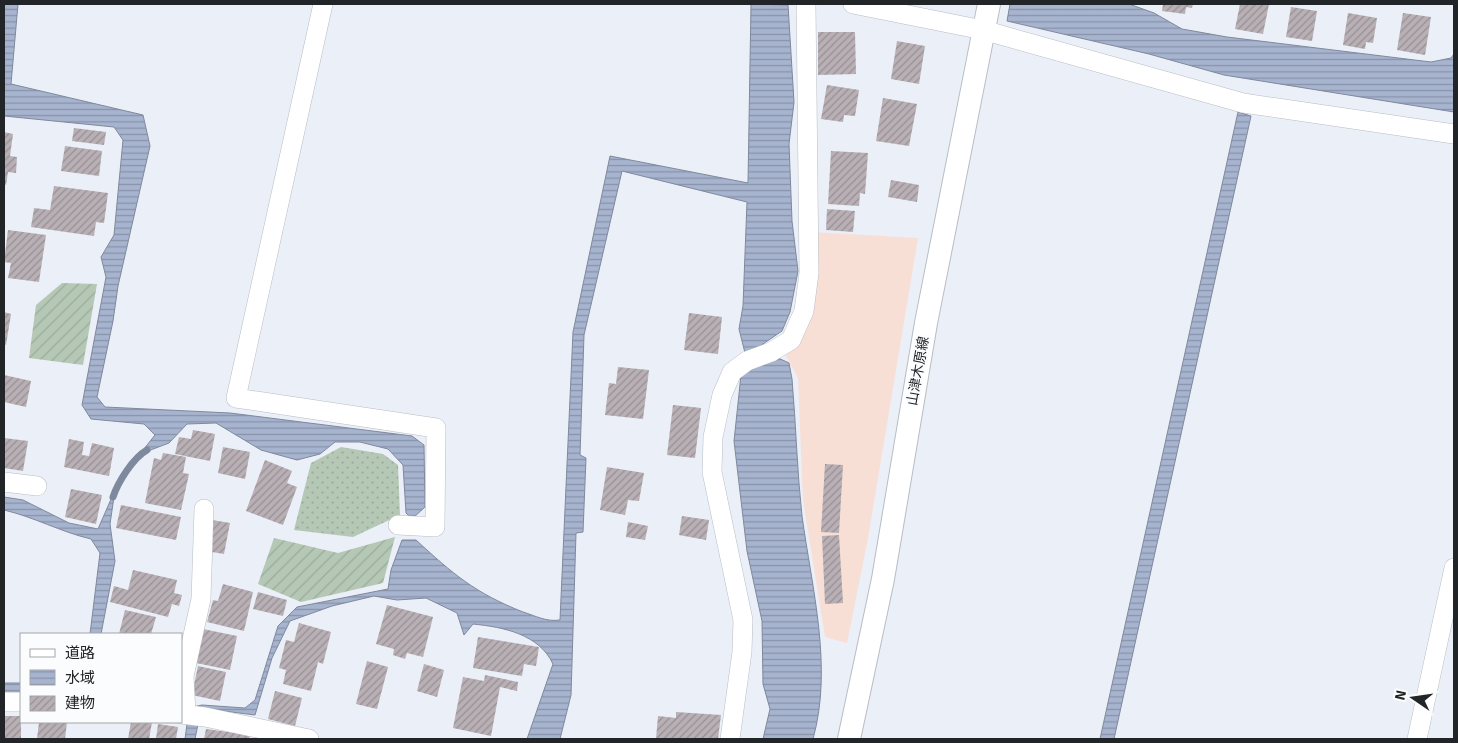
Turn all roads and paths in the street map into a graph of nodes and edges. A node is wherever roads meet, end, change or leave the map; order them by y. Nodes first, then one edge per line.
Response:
1 (323, 4) edge
2 (806, 4) edge
3 (853, 4) edge
4 (989, 4) edge
5 (983, 30) junction
6 (1454, 134) edge
7 (4, 482) edge
8 (38, 486) dead end
9 (204, 509) dead end
10 (398, 525) dead end
11 (1454, 568) edge
12 (4, 702) edge
13 (20, 702) edge
14 (184, 714) edge
15 (309, 739) edge
16 (730, 739) edge
17 (849, 739) edge
18 (1417, 739) edge

1 - 10 street
2 - 16 street
3 - 5 street
4 - 5 street, 山津木原線
5 - 6 street
5 - 17 street, 山津木原線
7 - 8 street
9 - 14 street
11 - 18 street
12 - 13 street
14 - 15 street

